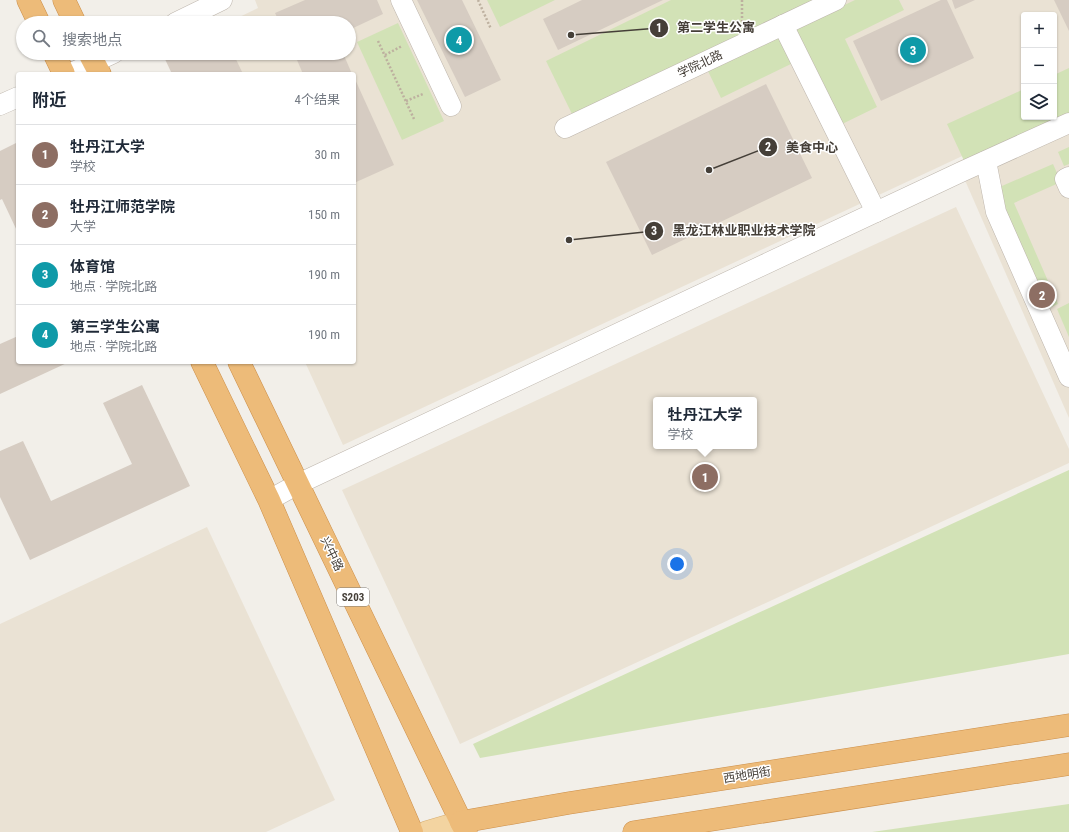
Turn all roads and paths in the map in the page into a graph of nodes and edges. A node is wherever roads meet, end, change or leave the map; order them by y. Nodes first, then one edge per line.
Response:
1 (28, 0) edge
2 (64, 0) edge
3 (222, 0) edge
4 (401, 0) edge
5 (478, 0) edge
6 (836, 0) edge
7 (36, 16) edge
8 (72, 16) edge
9 (189, 16) edge
10 (783, 25) junction
11 (492, 29) dead end
12 (378, 41) dead end
13 (57, 60) edge
14 (94, 63) edge
15 (63, 72) edge
16 (74, 72) edge
17 (16, 98) edge
18 (0, 105) edge
19 (451, 106) dead end
20 (414, 119) dead end
21 (1069, 123) edge
22 (565, 128) dead end
23 (986, 161) junction
24 (876, 212) junction
25 (203, 364) edge
26 (240, 364) edge
27 (1069, 377) edge
28 (298, 484) junction
29 (269, 500) junction
30 (1069, 725) edge
31 (1069, 764) edge
32 (463, 827) edge
33 (412, 832) edge
34 (427, 832) edge
35 (634, 832) edge

1 - 7 highway
2 - 8 highway
3 - 9 street
4 - 19 street
5 - 11 path
6 - 10 street, 学院北路
10 - 22 street, 学院北路
10 - 24 street
12 - 20 path
13 - 15 highway
14 - 16 street
17 - 18 street
21 - 23 street
23 - 24 street
23 - 27 street
24 - 28 street
25 - 29 highway
26 - 28 highway, 兴中路 / S203
28 - 29 street
28 - 32 highway, 兴中路 / S203
29 - 33 highway
30 - 32 highway, 西地明街
31 - 35 highway
32 - 34 main road, 西地明街

